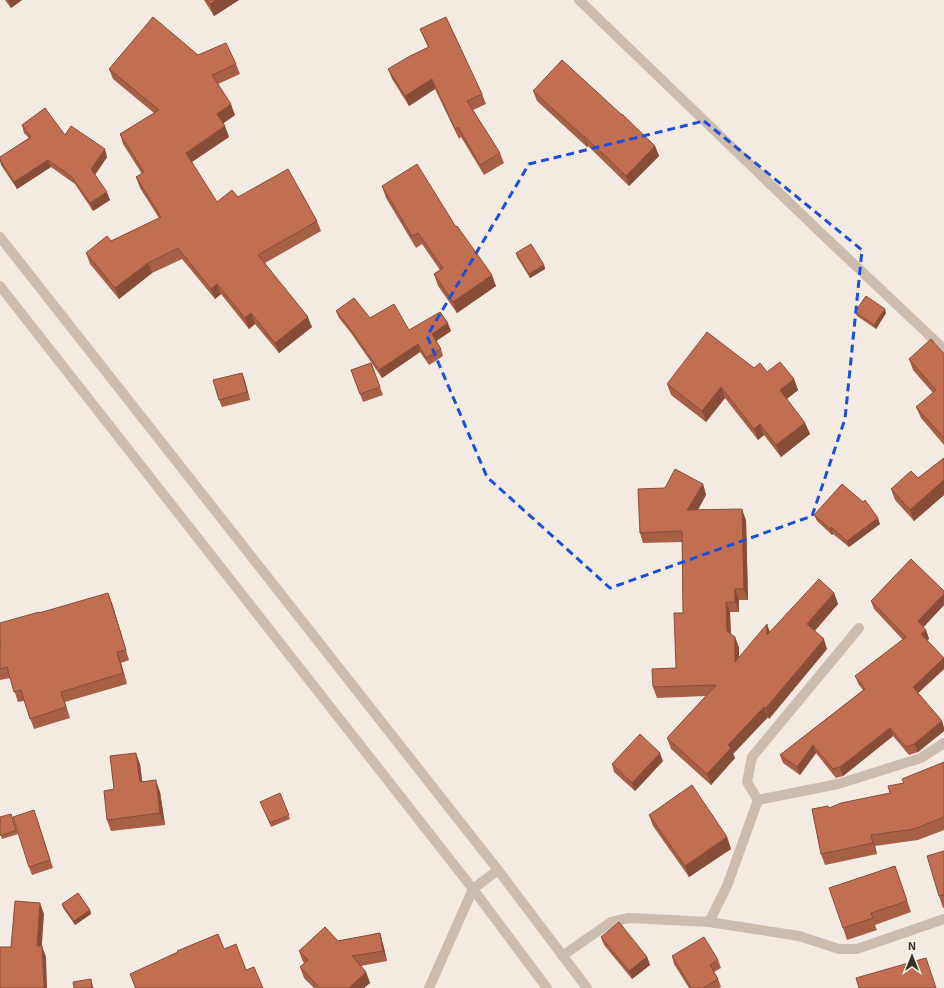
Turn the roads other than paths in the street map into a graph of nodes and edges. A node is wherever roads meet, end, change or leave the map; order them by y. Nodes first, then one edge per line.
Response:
1 (579, 0) edge
2 (0, 237) edge
3 (0, 286) edge
4 (944, 349) edge
5 (859, 628) dead end
6 (944, 743) edge
7 (758, 800) junction
8 (498, 870) junction
9 (473, 889) junction
10 (944, 919) edge
11 (709, 922) junction
12 (562, 956) junction
13 (429, 988) edge
14 (547, 988) edge
15 (587, 988) edge

1 - 4 street
2 - 8 street
3 - 9 street
5 - 7 street
6 - 7 street
7 - 11 street
8 - 9 street
8 - 12 street
9 - 13 street
9 - 14 street
10 - 11 street
11 - 12 street
12 - 15 street

